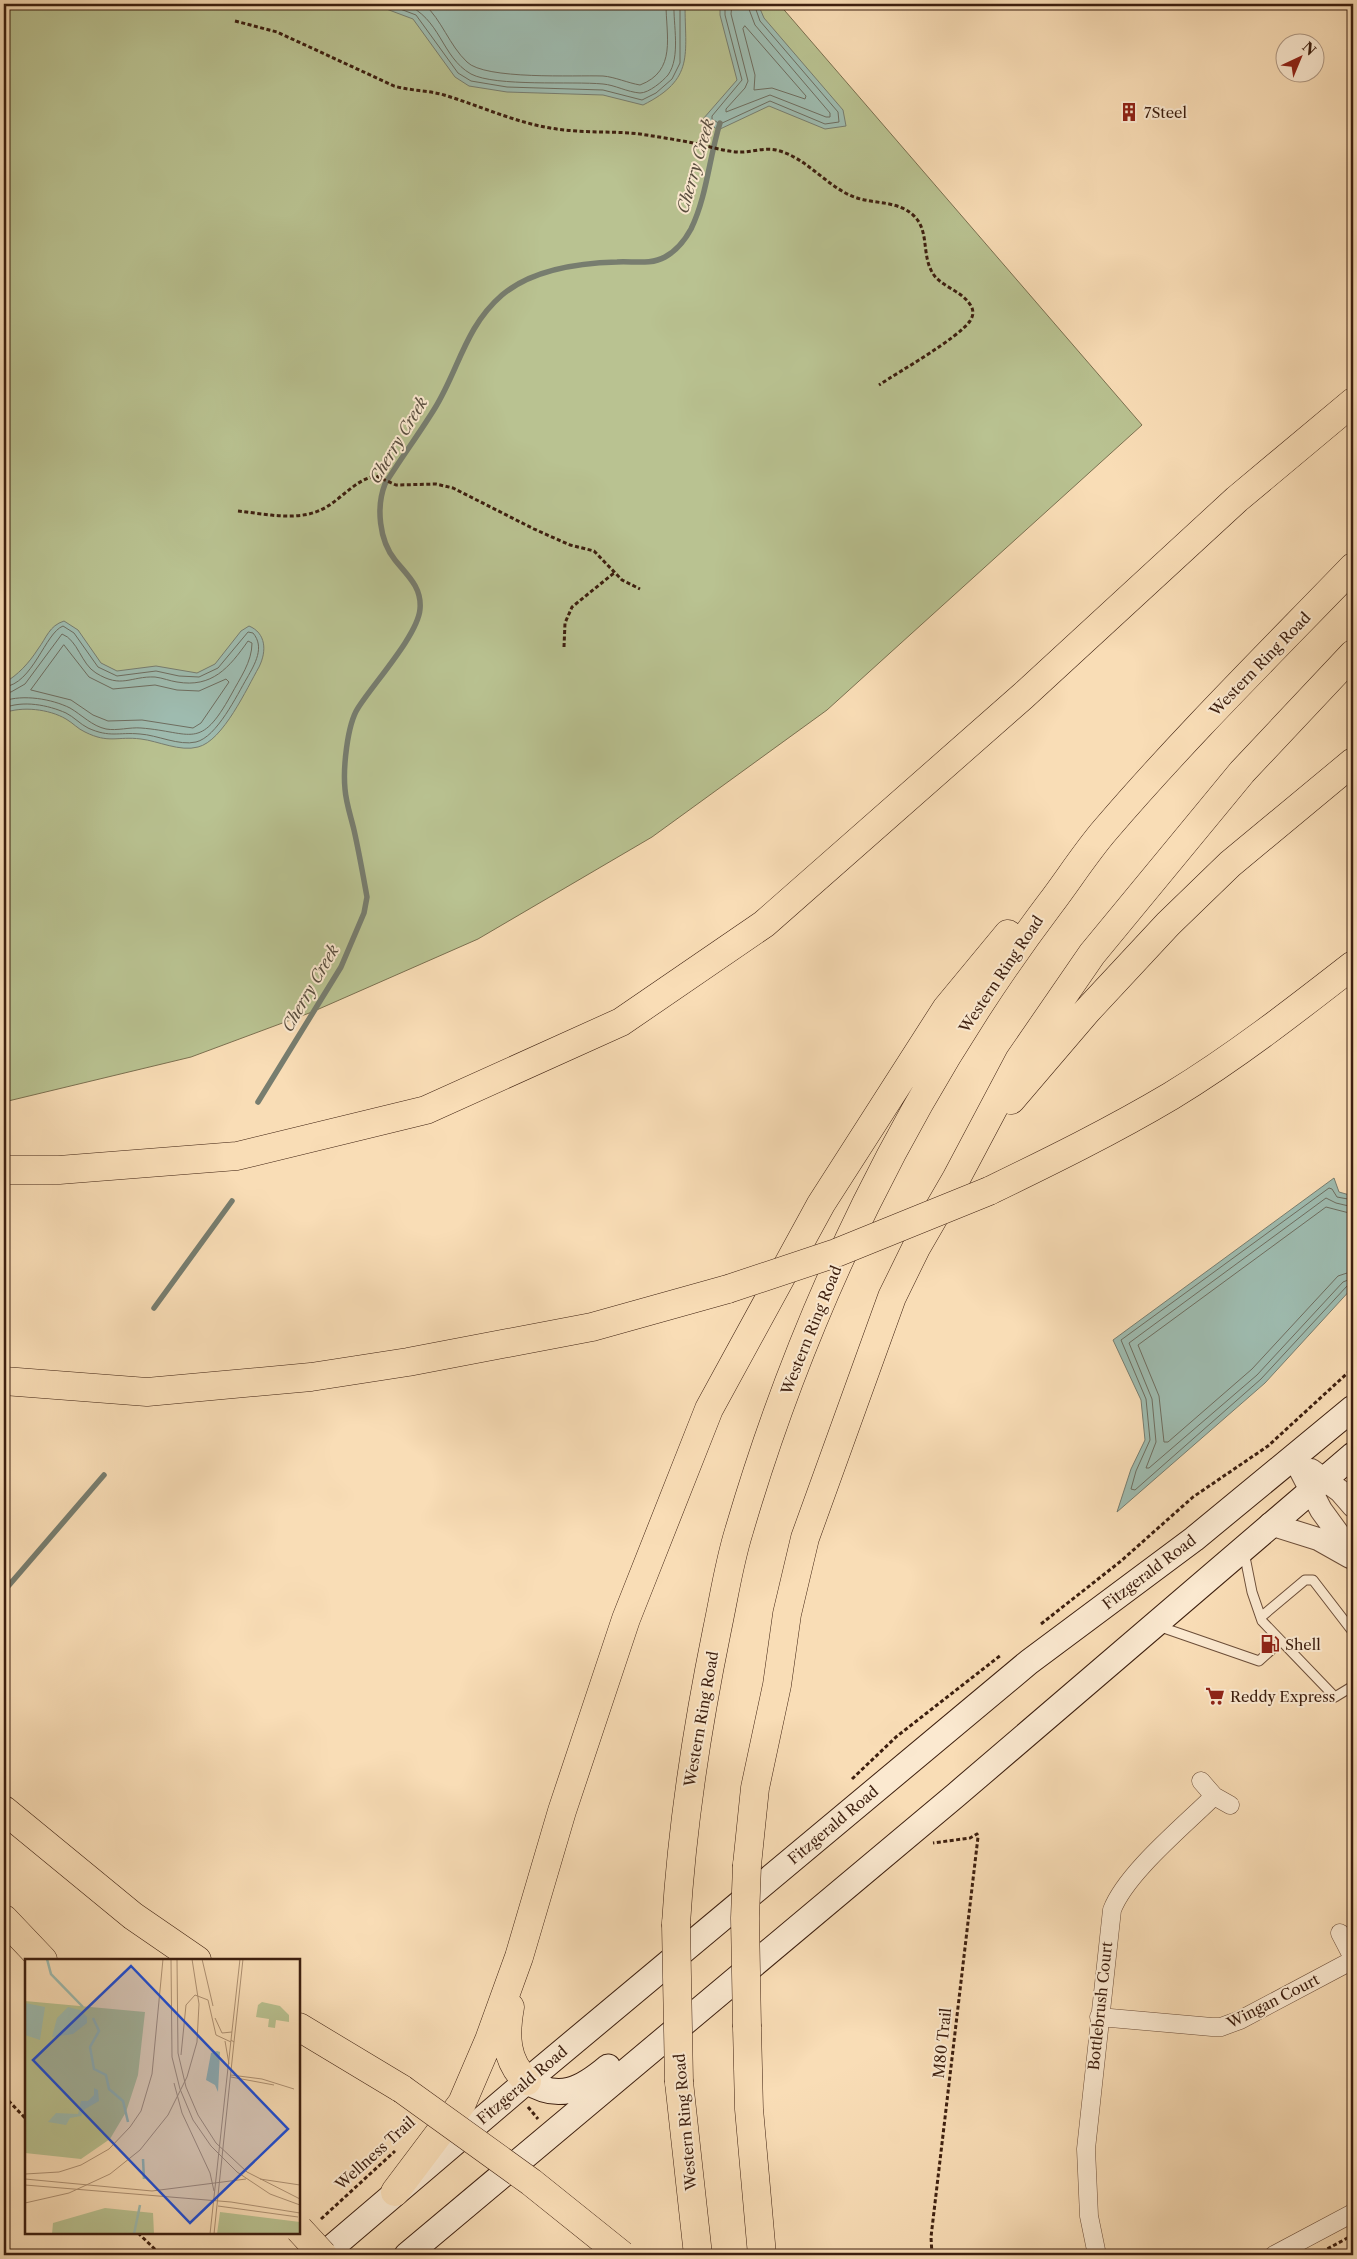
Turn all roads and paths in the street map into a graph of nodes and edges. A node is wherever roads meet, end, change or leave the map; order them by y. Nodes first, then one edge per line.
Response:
1 (235, 21) dead end
2 (879, 385) dead end
3 (1353, 402) edge
4 (238, 511) dead end
5 (1353, 567) edge
6 (614, 573) junction
7 (640, 589) dead end
8 (564, 647) dead end
9 (1353, 654) edge
10 (1353, 762) edge
11 (1105, 830) junction
12 (1353, 965) edge
13 (4, 1170) edge
14 (956, 1179) junction
15 (4, 1381) edge
16 (1353, 1408) edge
17 (1353, 1455) edge
18 (1294, 1458) junction
19 (1316, 1485) junction
20 (1353, 1506) edge
21 (1270, 1524) junction
22 (1243, 1547) junction
23 (1353, 1554) edge
24 (1353, 1559) edge
25 (1261, 1619) junction
26 (1152, 1628) junction
27 (1353, 1632) edge
28 (1281, 1641) junction
29 (1353, 1686) edge
30 (1201, 1781) dead end
31 (1214, 1796) junction
32 (1230, 1805) dead end
33 (4, 1810) edge
34 (977, 1834) dead end
35 (4, 1919) edge
36 (1340, 1933) dead end
37 (519, 1957) junction
38 (42, 1959) edge
39 (196, 1959) edge
40 (1353, 1959) edge
41 (1099, 2017) junction
42 (300, 2027) edge
43 (527, 2093) junction
44 (4, 2096) edge
45 (25, 2119) edge
46 (539, 2120) dead end
47 (400, 2147) dead end
48 (395, 2192) junction
49 (1353, 2213) edge
50 (303, 2233) edge
51 (139, 2234) edge
52 (1353, 2235) edge
53 (161, 2255) edge
54 (285, 2255) edge
55 (323, 2255) edge
56 (407, 2255) edge
57 (622, 2255) edge
58 (698, 2255) edge
59 (762, 2255) edge
60 (932, 2255) edge
61 (1097, 2255) edge
62 (1274, 2255) edge
63 (1316, 2255) edge

1 - 2 path
3 - 13 highway
4 - 6 path
5 - 11 highway, Western Ring Road
6 - 7 path
6 - 8 path
9 - 14 highway
10 - 14 highway
11 - 37 highway
11 - 58 highway, Western Ring Road, bridge
12 - 15 highway, bridge
14 - 59 highway, bridge
16 - 18 main road, Fitzgerald Road
17 - 19 main road
18 - 19 street
18 - 43 main road, Fitzgerald Road
19 - 20 street
19 - 21 main road
19 - 23 street
21 - 22 main road
21 - 24 street
22 - 25 lane
22 - 26 main road
25 - 27 lane
25 - 28 lane
26 - 28 lane
26 - 43 main road
26 - 56 main road
28 - 29 lane
30 - 31 street
31 - 32 street
31 - 41 street, Bottlebrush Court
33 - 39 highway
34 - 60 path, M80 Trail
35 - 38 highway
36 - 40 street, Wingan Court
37 - 43 highway
37 - 48 highway
40 - 41 street, Wingan Court
41 - 61 street, Bottlebrush Court
42 - 57 highway, bridge
43 - 46 path
43 - 48 main road, Fitzgerald Road
44 - 45 path
47 - 50 path, Wellness Trail
48 - 55 main road, Fitzgerald Road
49 - 62 street
50 - 54 path, Wellness Trail
50 - 55 highway, bridge
51 - 53 path
52 - 63 path

